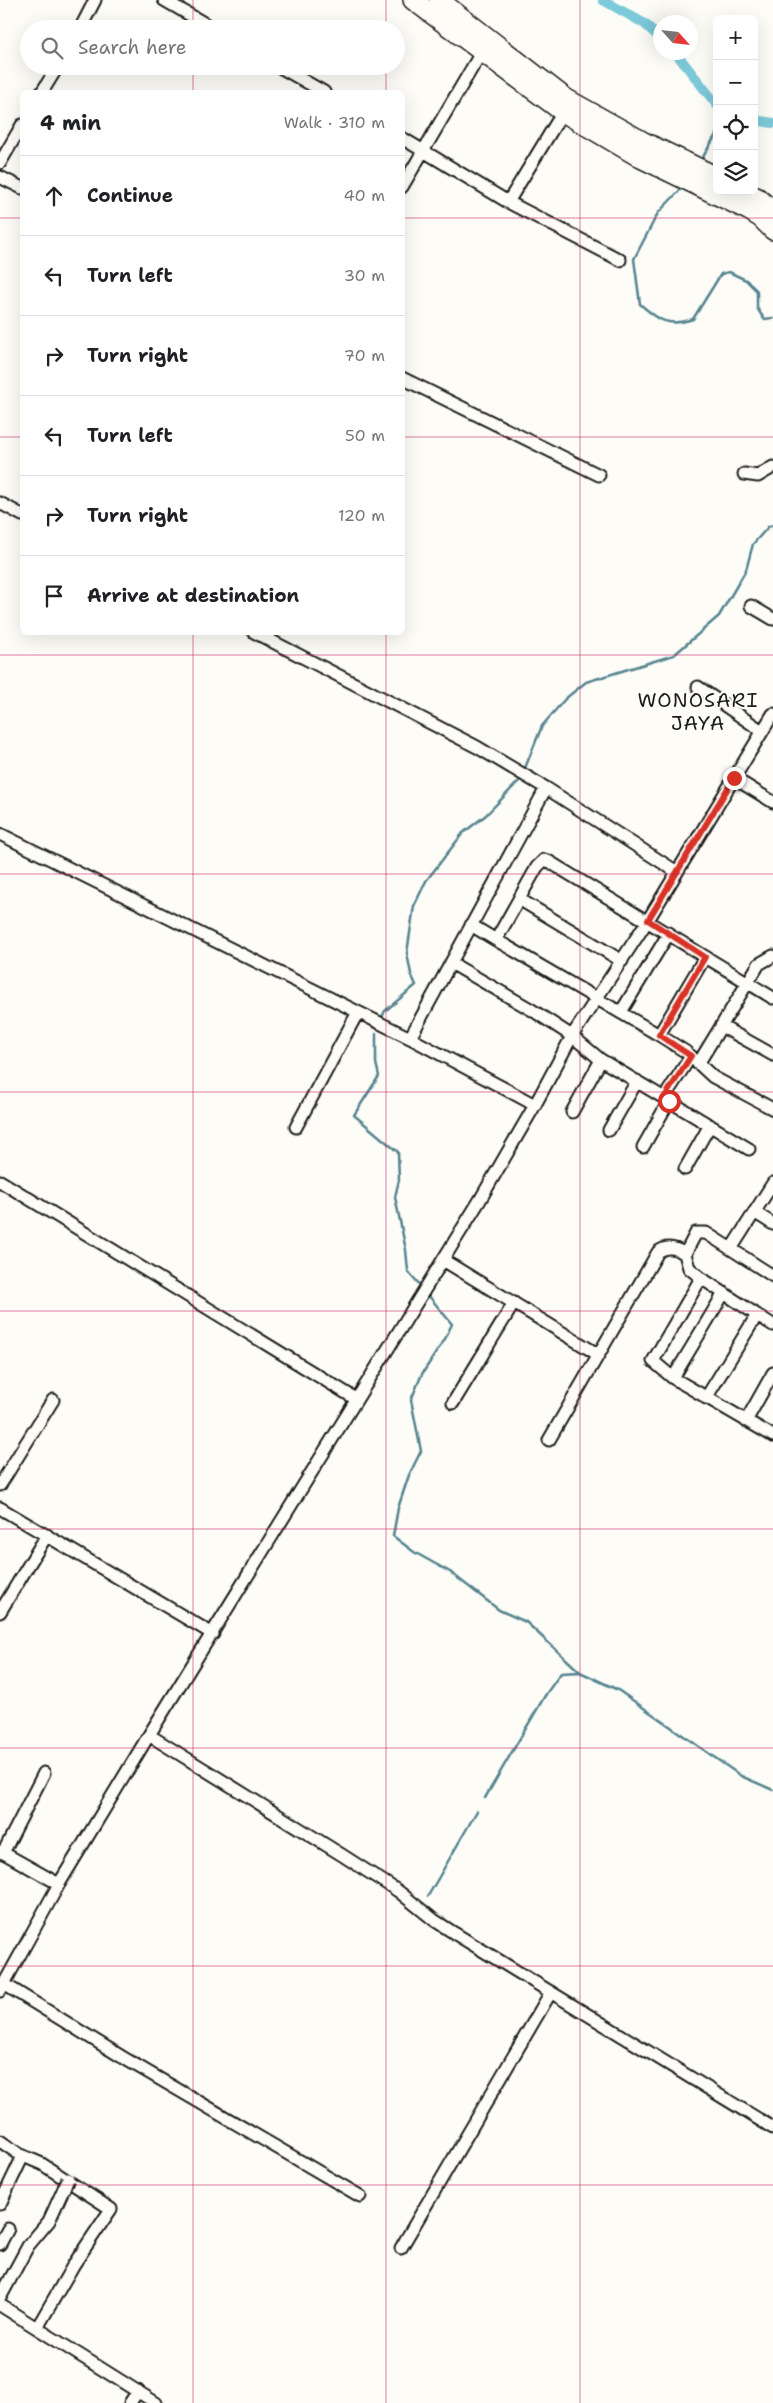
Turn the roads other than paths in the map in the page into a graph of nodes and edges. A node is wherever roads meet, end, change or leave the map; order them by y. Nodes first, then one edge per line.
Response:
1 (96, 0) edge
2 (164, 0) edge
3 (413, 0) edge
4 (438, 0) edge
5 (85, 20) edge
6 (198, 20) edge
7 (482, 51) junction
8 (52, 75) edge
9 (294, 75) edge
10 (529, 80) junction
11 (43, 90) edge
12 (320, 90) edge
13 (563, 112) junction
14 (20, 128) edge
15 (405, 140) edge
16 (642, 150) junction
17 (425, 151) junction
18 (0, 163) edge
19 (713, 176) edge
20 (0, 177) edge
21 (405, 183) edge
22 (20, 187) edge
23 (752, 195) edge
24 (508, 202) junction
25 (773, 211) edge
26 (773, 230) edge
27 (620, 260) dead end
28 (405, 379) edge
29 (773, 467) edge
30 (744, 474) dead end
31 (599, 475) dead end
32 (0, 503) edge
33 (20, 514) edge
34 (751, 606) dead end
35 (773, 619) edge
36 (260, 635) edge
37 (698, 687) dead end
38 (773, 714) edge
39 (762, 731) junction
40 (734, 778) junction
41 (546, 788) junction
42 (773, 802) edge
43 (0, 834) edge
44 (678, 872) junction
45 (519, 900) junction
46 (648, 920) junction
47 (471, 925) junction
48 (669, 933) junction
49 (496, 940) junction
50 (773, 956) edge
51 (705, 957) junction
52 (622, 961) junction
53 (451, 963) junction
54 (748, 983) junction
55 (598, 998) junction
56 (773, 998) edge
57 (358, 1012) junction
58 (621, 1012) junction
59 (721, 1026) junction
60 (659, 1035) junction
61 (572, 1036) junction
62 (410, 1038) junction
63 (773, 1055) edge
64 (601, 1060) junction
65 (694, 1060) junction
66 (637, 1082) junction
67 (667, 1100) junction
68 (536, 1105) junction
69 (773, 1109) edge
70 (572, 1112) dead end
71 (710, 1126) junction
72 (296, 1127) dead end
73 (609, 1130) dead end
74 (643, 1147) dead end
75 (749, 1149) dead end
76 (685, 1169) dead end
77 (0, 1180) edge
78 (773, 1183) edge
79 (754, 1212) junction
80 (773, 1224) edge
81 (730, 1249) junction
82 (685, 1254) junction
83 (443, 1260) junction
84 (773, 1276) edge
85 (701, 1278) junction
86 (724, 1293) junction
87 (514, 1303) junction
88 (757, 1315) junction
89 (773, 1325) edge
90 (599, 1355) junction
91 (772, 1377) edge
92 (673, 1378) junction
93 (706, 1398) junction
94 (356, 1399) junction
95 (53, 1400) dead end
96 (453, 1403) dead end
97 (746, 1421) junction
98 (773, 1436) edge
99 (548, 1440) dead end
100 (0, 1485) edge
101 (0, 1508) edge
102 (46, 1535) junction
103 (0, 1612) edge
104 (213, 1634) junction
105 (149, 1735) junction
106 (44, 1773) dead end
107 (2, 1852) edge
108 (59, 1884) junction
109 (2, 1988) edge
110 (551, 1992) junction
111 (773, 2128) edge
112 (0, 2141) edge
113 (21, 2155) junction
114 (66, 2184) dead end
115 (360, 2196) dead end
116 (0, 2204) edge
117 (8, 2229) dead end
118 (0, 2244) edge
119 (401, 2248) dead end
120 (1, 2304) edge
121 (37, 2328) junction
122 (138, 2391) junction
123 (130, 2403) edge
124 (156, 2403) edge

1 - 5 street
2 - 6 street
3 - 7 highway
4 - 10 highway
7 - 10 highway
7 - 17 street
8 - 11 street
9 - 12 street
10 - 13 highway
10 - 16 highway
13 - 16 highway
13 - 24 street
14 - 18 street
15 - 17 street
16 - 19 highway
16 - 26 highway
17 - 21 street
17 - 24 street
20 - 22 street
23 - 25 highway
24 - 27 street
28 - 31 street
29 - 30 street
32 - 33 street
34 - 35 street
36 - 41 street
37 - 39 street
38 - 39 street
39 - 40 street
40 - 42 street
40 - 44 street
41 - 44 street
41 - 47 street
43 - 57 street
44 - 46 street
45 - 46 street
45 - 49 street
45 - 52 street
46 - 48 street
46 - 52 street
47 - 49 street
47 - 53 street
48 - 51 street
48 - 58 street
49 - 55 street
50 - 54 street
51 - 54 street
51 - 60 street
52 - 55 street
53 - 61 street
53 - 62 street
54 - 56 street
54 - 59 street
55 - 58 street
55 - 61 street
57 - 62 street
57 - 72 street
58 - 60 street
59 - 63 street
59 - 65 street
60 - 65 street
61 - 64 street
61 - 68 street
62 - 68 street
64 - 66 street
64 - 70 street
65 - 67 street
65 - 69 street
66 - 67 street
66 - 73 street
67 - 71 street
67 - 74 street
68 - 83 street
71 - 75 street
71 - 76 street
77 - 94 street
78 - 79 street
79 - 80 street
79 - 81 street
81 - 82 street
81 - 84 street
82 - 85 street
82 - 90 street
83 - 87 street
83 - 94 street
85 - 86 street
85 - 92 street
86 - 88 street
86 - 92 street
87 - 90 street
87 - 96 street
88 - 89 street
88 - 93 street
90 - 99 street
91 - 97 street
92 - 93 street
93 - 97 street
94 - 104 street
95 - 100 street
97 - 98 street
101 - 102 street
102 - 103 street
102 - 104 street
104 - 105 street
105 - 108 street
105 - 110 street
106 - 107 street
107 - 108 street
108 - 109 street
109 - 115 street
110 - 111 street
110 - 119 street
112 - 113 street
113 - 116 street
113 - 121 street
114 - 120 street
117 - 118 street
120 - 121 street
121 - 122 street
122 - 123 street
122 - 124 street

